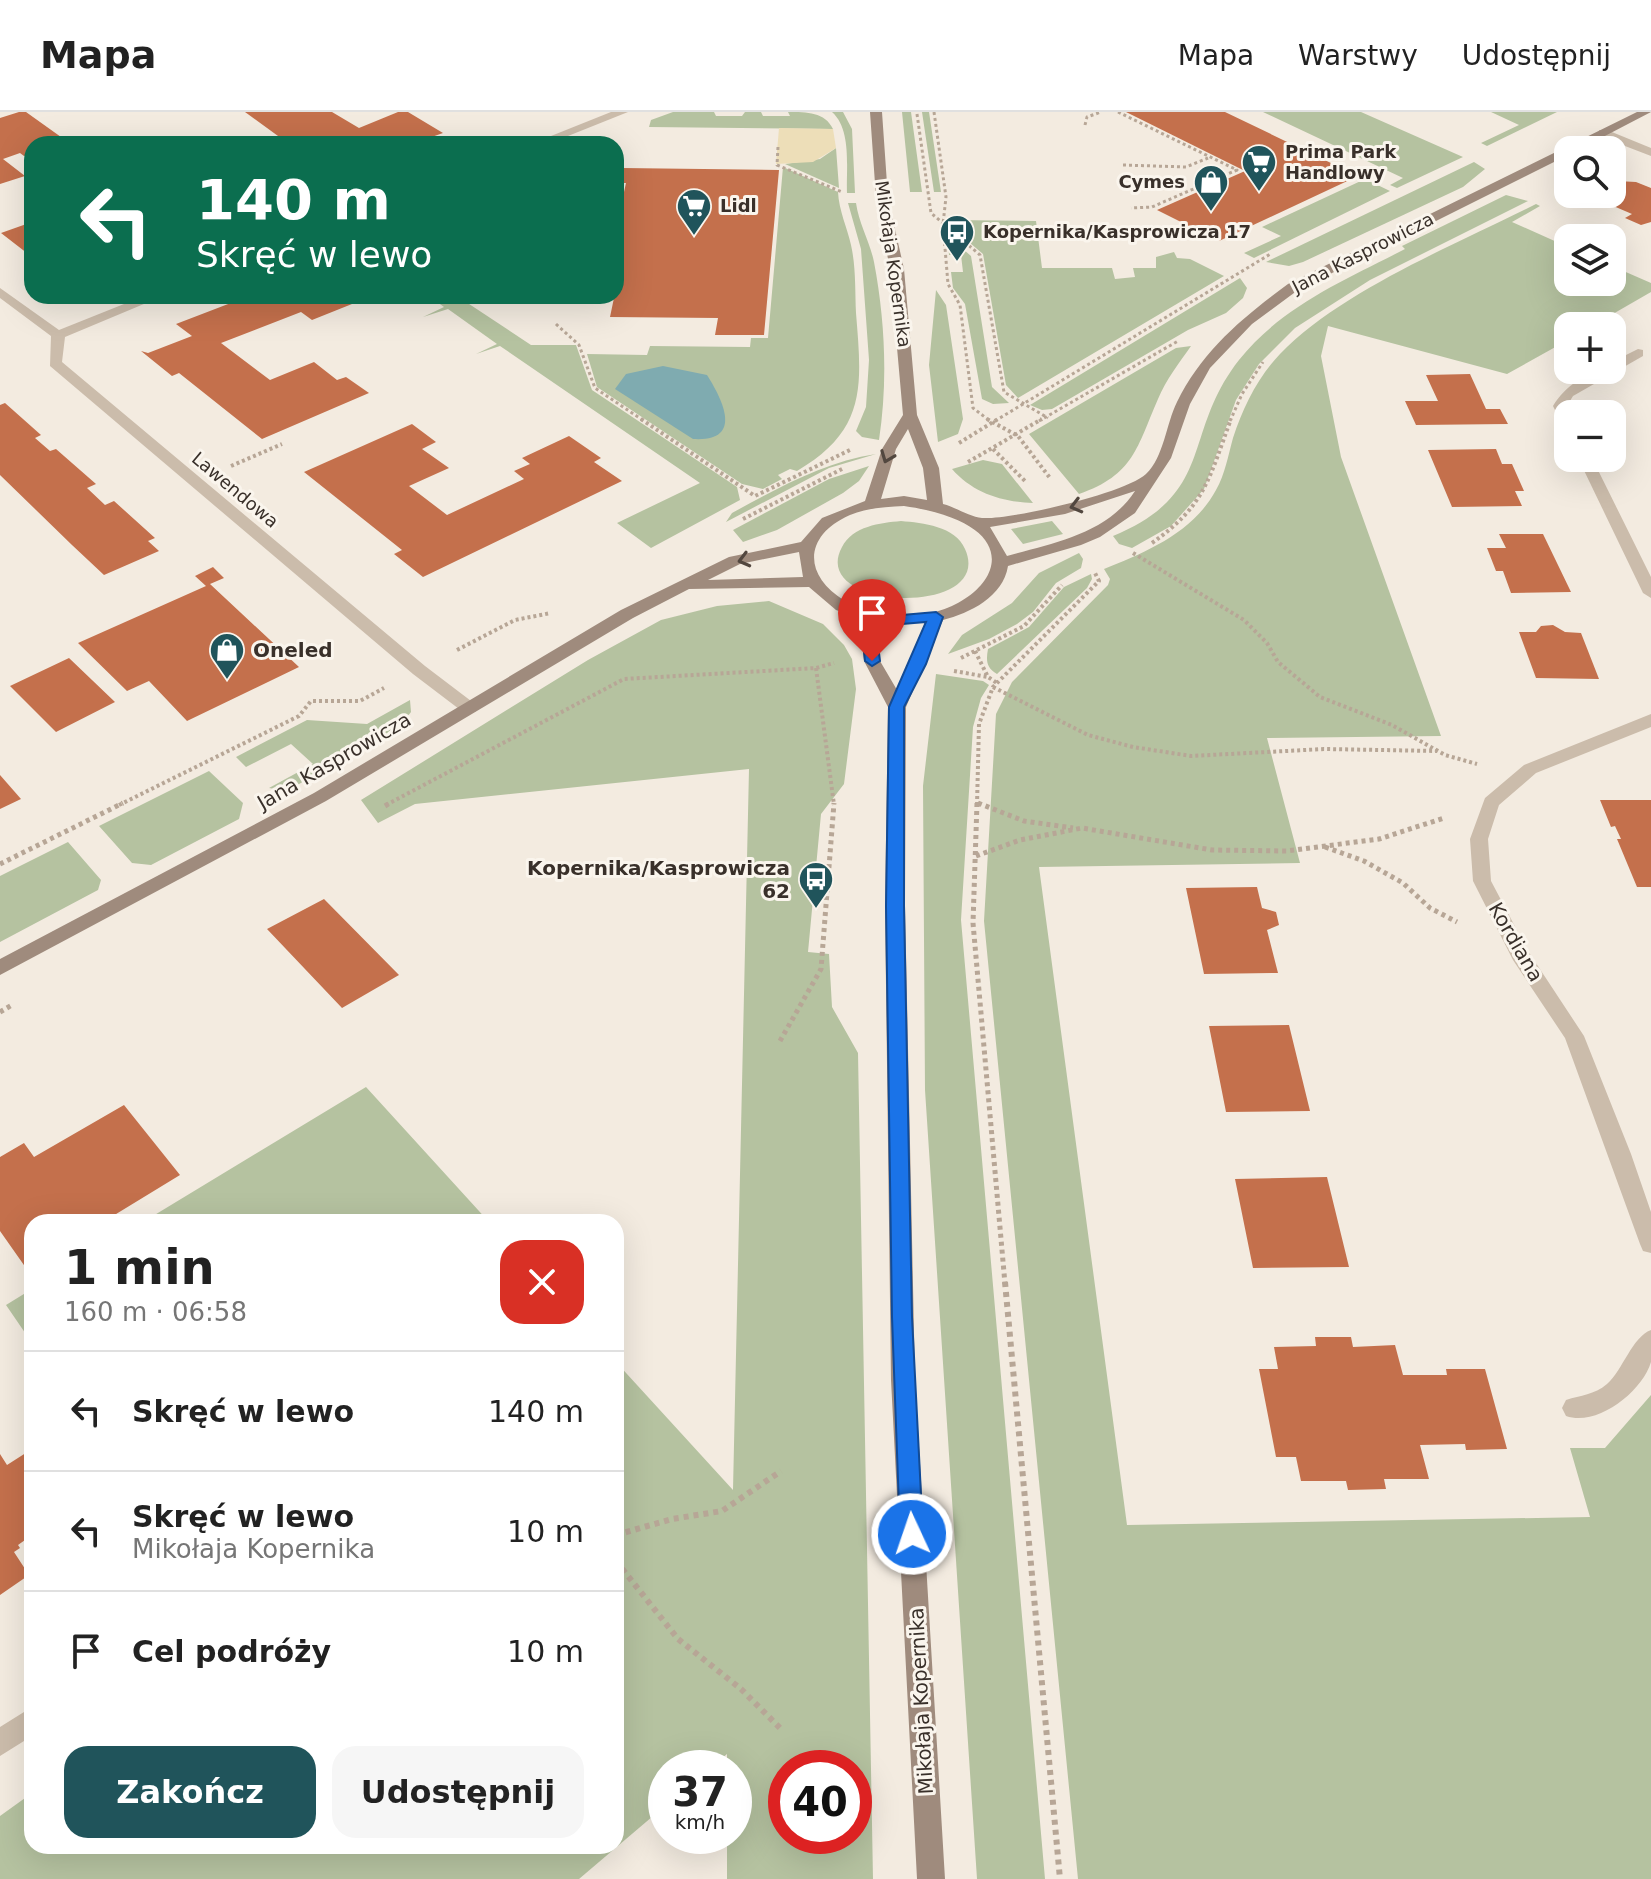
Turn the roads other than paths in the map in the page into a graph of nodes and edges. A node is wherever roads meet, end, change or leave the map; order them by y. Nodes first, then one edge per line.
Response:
1 (622, 112) edge
2 (876, 112) edge
3 (1646, 112) edge
4 (1603, 133) junction
5 (558, 136) edge
6 (1597, 136) edge
7 (1651, 152) edge
8 (1554, 157) edge
9 (0, 292) edge
10 (136, 304) edge
11 (58, 335) junction
12 (1638, 353) dead end
13 (1626, 360) edge
14 (1584, 384) edge
15 (1564, 400) edge
16 (910, 415) junction
17 (1592, 472) edge
18 (1149, 479) junction
19 (872, 504) junction
20 (935, 505) junction
21 (977, 523) junction
22 (806, 546) junction
23 (1001, 563) junction
24 (811, 582) junction
25 (686, 585) junction
26 (1651, 593) edge
27 (867, 615) junction
28 (936, 617) junction
29 (897, 707) junction
30 (469, 708) junction
31 (1651, 720) edge
32 (0, 968) edge
33 (1651, 1244) edge
34 (1651, 1340) edge
35 (1574, 1408) dead end
36 (24, 1726) edge
37 (0, 1743) edge
38 (931, 1879) edge

1 - 5 street
2 - 16 street, Mikołaja Kopernika
3 - 4 street, Jana Kasprowicza
4 - 6 street, Jana Kasprowicza
4 - 7 street
8 - 18 street, Jana Kasprowicza
9 - 11 street
10 - 11 street
11 - 30 street, Lawendowa
12 - 13 street
14 - 15 street
16 -> 19 street
16 - 20 street, Mikołaja Kopernika
17 - 26 street
18 -> 21 street
18 - 23 street, Jana Kasprowicza
19 - 20 street
19 - 22 street
20 - 21 street
21 - 23 street
22 - 24 street
22 -> 25 street, Jana Kasprowicza
23 - 28 street
24 - 25 street, Jana Kasprowicza
24 - 27 street
25 - 30 street, Jana Kasprowicza
27 - 28 street
27 - 29 street, Mikołaja Kopernika
28 - 29 street, Mikołaja Kopernika
29 - 38 street, Mikołaja Kopernika
30 - 32 street, Jana Kasprowicza
31 - 33 street, Kordiana
34 - 35 street
36 - 37 street

